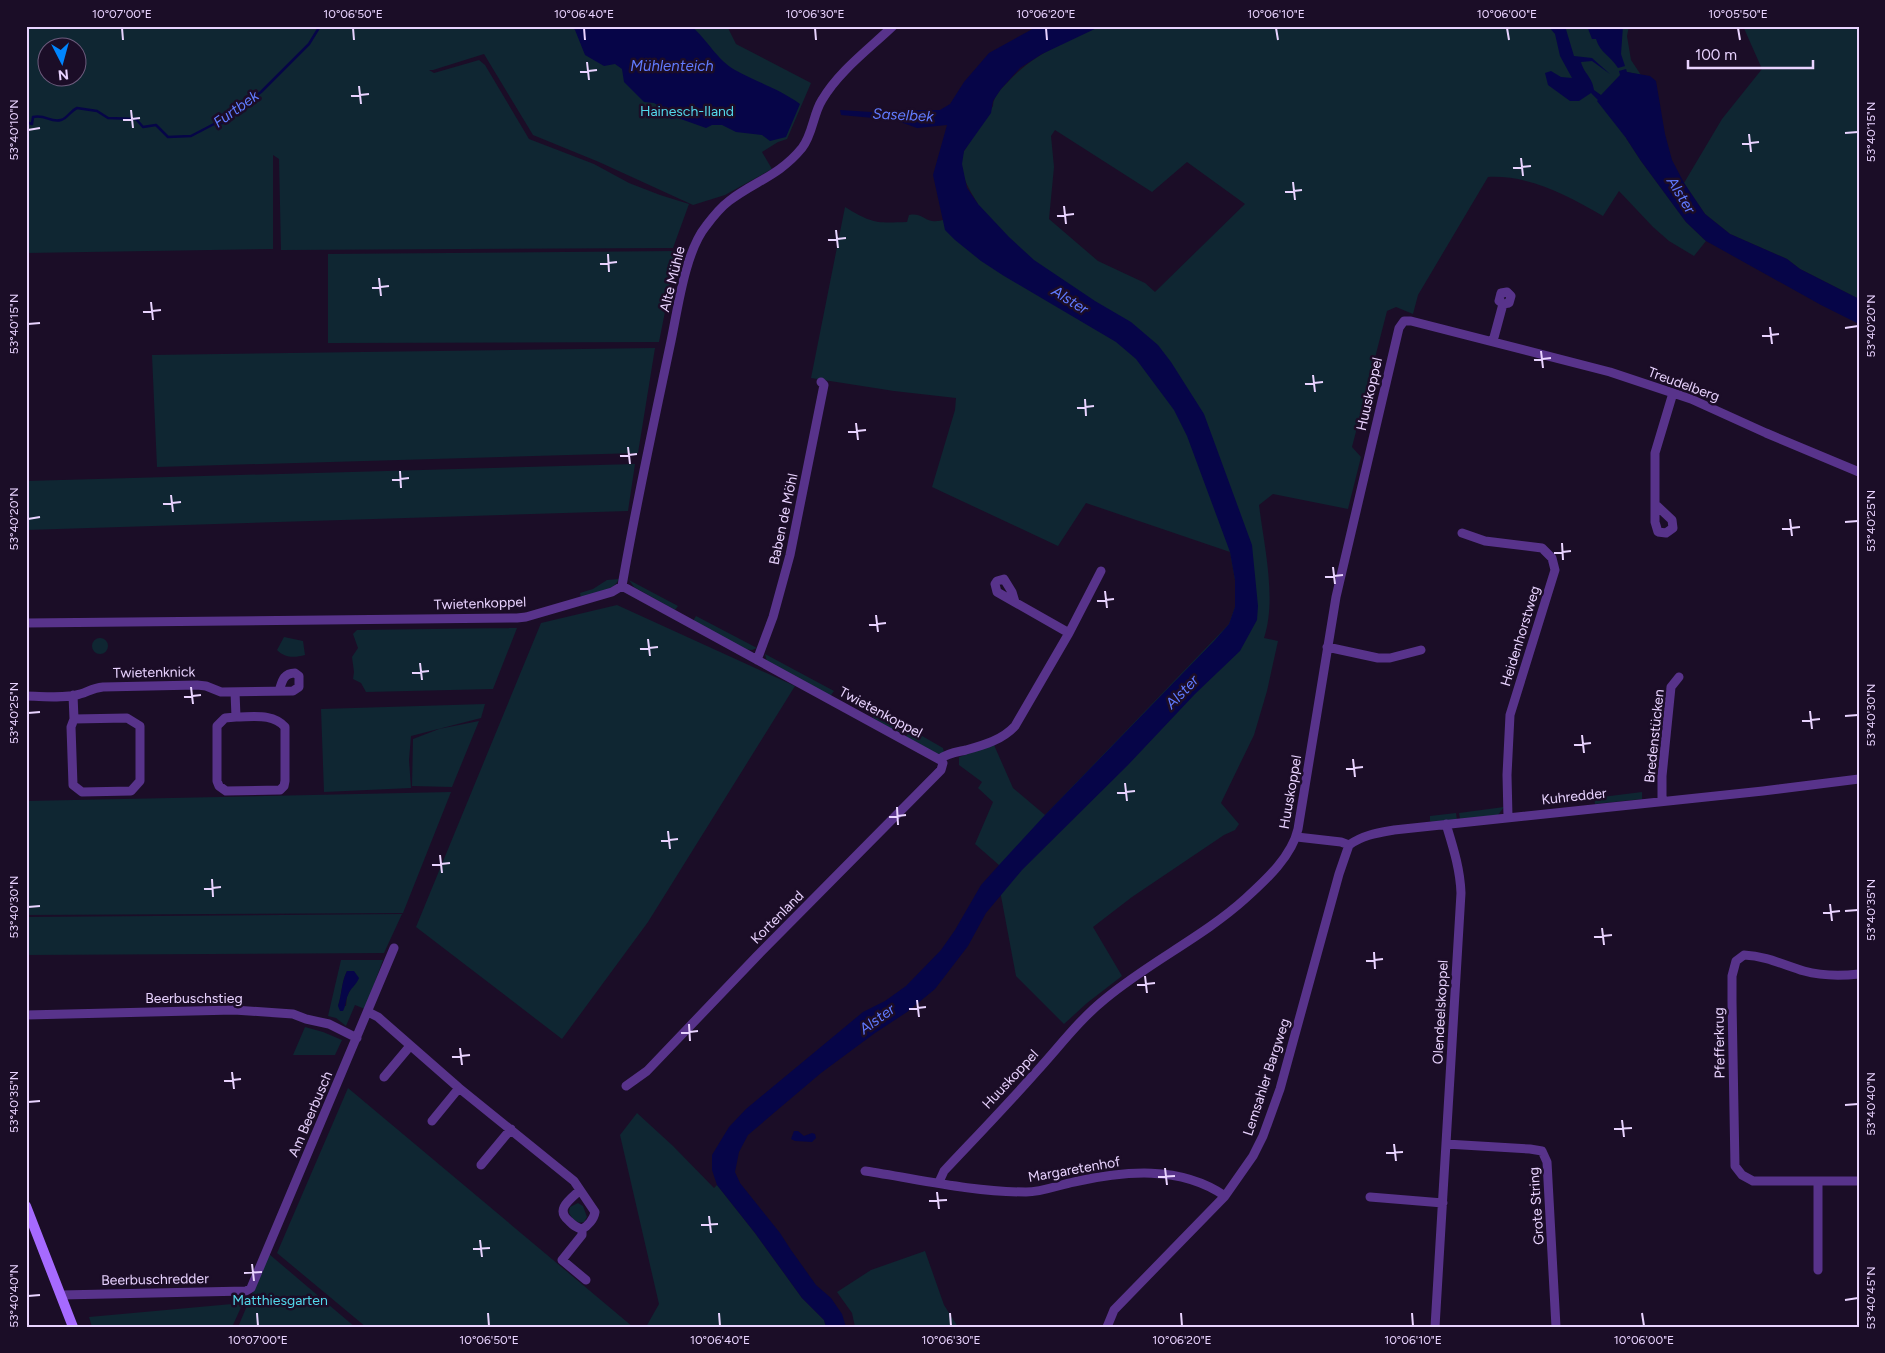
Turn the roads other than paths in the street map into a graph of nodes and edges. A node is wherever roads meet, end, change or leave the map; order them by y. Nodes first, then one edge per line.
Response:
1 (893, 26) edge
2 (1503, 304) dead end
3 (1404, 321) joint
4 (1493, 341) junction
5 (821, 382) dead end
6 (1673, 393) junction
7 (1859, 472) edge
8 (1655, 504) dead end
9 (1462, 533) dead end
10 (1101, 572) dead end
11 (622, 586) junction
12 (1015, 602) dead end
13 (26, 623) edge
14 (1069, 633) junction
15 (1327, 647) junction
16 (1420, 650) dead end
17 (757, 660) junction
18 (1679, 677) dead end
19 (279, 691) dead end
20 (235, 692) junction
21 (26, 696) edge
22 (73, 696) junction
23 (236, 717) junction
24 (74, 719) junction
25 (941, 761) junction
26 (1859, 779) edge
27 (1662, 800) junction
28 (1508, 817) junction
29 (1446, 824) junction
30 (1297, 837) junction
31 (1349, 845) junction
32 (394, 948) dead end
33 (1859, 974) edge
34 (368, 1012) junction
35 (26, 1015) edge
36 (357, 1038) junction
37 (410, 1046) junction
38 (384, 1078) dead end
39 (626, 1086) dead end
40 (460, 1088) junction
41 (432, 1120) dead end
42 (511, 1128) junction
43 (1446, 1144) junction
44 (481, 1165) dead end
45 (865, 1171) dead end
46 (1818, 1181) junction
47 (1859, 1181) edge
48 (939, 1182) junction
49 (580, 1190) junction
50 (1224, 1196) junction
51 (1370, 1197) dead end
52 (1442, 1203) junction
53 (26, 1206) edge
54 (582, 1229) junction
55 (1818, 1270) dead end
56 (586, 1280) dead end
57 (249, 1290) joint
58 (61, 1295) junction
59 (73, 1327) edge
60 (1107, 1327) edge
61 (1435, 1327) edge
62 (1556, 1327) edge

1 - 11 street, Alte Mühle
2 - 4 street
3 - 4 street, Treudelberg
3 - 15 street, Huuskoppel
4 - 6 street, Treudelberg
5 - 17 street, Baben de Möhl
6 - 7 street, Treudelberg
6 - 8 street
9 - 28 street, Heidenhorstweg
10 - 14 street
11 - 13 street, Twietenkoppel
11 - 17 street, Twietenkoppel
12 - 14 street
14 - 25 street
15 - 16 street
15 - 30 street, Huuskoppel
17 - 25 street, Twietenkoppel
18 - 27 street, Bredenstücken
19 - 20 street, Twietenknick
20 - 22 street, Twietenknick
20 - 23 street
21 - 22 street, Twietenknick
22 - 24 street
23 - 23 street
24 - 24 street
25 - 39 street, Kortenland
26 - 27 street, Kuhredder
27 - 28 street, Kuhredder
28 - 29 street, Kuhredder
29 - 31 street, Kuhredder
29 - 43 street, Olendeelskoppel
30 - 31 street
30 - 48 street, Huuskoppel
31 - 50 street, Lemsahler Bargweg
32 - 34 street, Am Beerbusch
33 - 46 street, Pfefferkrug
34 - 36 street, Am Beerbusch
34 - 37 street
35 - 36 street, Beerbuschstieg
36 - 57 street, Am Beerbusch
37 - 38 street
37 - 40 street
40 - 41 street
40 - 42 street
42 - 44 street
42 - 49 street
43 - 52 street, Olendeelskoppel
43 - 62 street, Grote String
45 - 48 street, Margaretenhof
46 - 47 street, Pfefferkrug
46 - 55 street
48 - 50 street, Margaretenhof
49 - 54 street
49 - 54 street
50 - 60 street, Lemsahler Bargweg
51 - 52 street
52 - 61 street, Olendeelskoppel
53 - 58 street
54 - 56 street
57 - 58 street, Beerbuschredder
58 - 59 street

